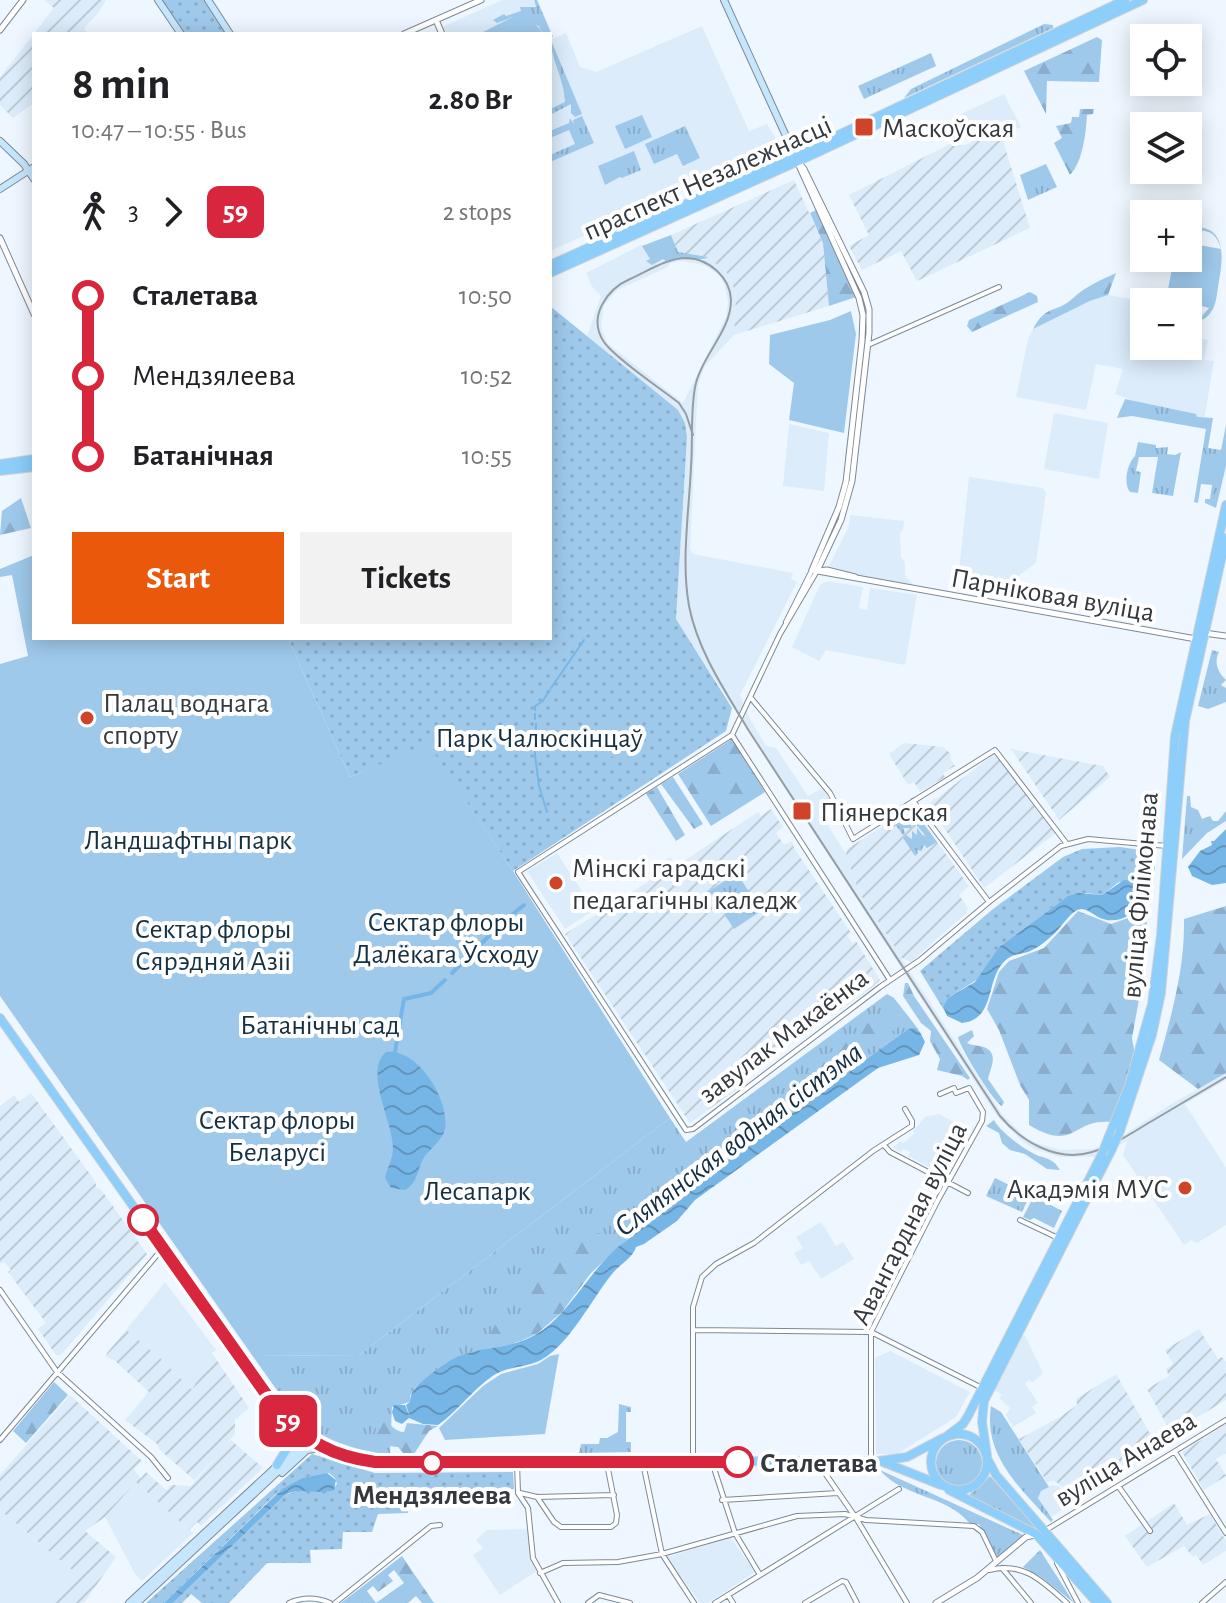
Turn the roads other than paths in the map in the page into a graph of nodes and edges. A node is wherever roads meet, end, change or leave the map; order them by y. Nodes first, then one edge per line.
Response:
1 (23, 0) edge
2 (158, 0) edge
3 (208, 0) edge
4 (481, 0) edge
5 (724, 0) edge
6 (1125, 0) edge
7 (1143, 0) edge
8 (436, 20) junction
9 (0, 30) edge
10 (180, 32) edge
11 (229, 32) edge
12 (409, 32) edge
13 (441, 32) edge
14 (0, 141) edge
15 (796, 158) junction
16 (32, 168) edge
17 (0, 189) edge
18 (0, 238) edge
19 (552, 264) edge
20 (552, 272) edge
21 (999, 287) dead end
22 (864, 302) junction
23 (32, 305) edge
24 (868, 345) junction
25 (32, 459) edge
26 (0, 464) edge
27 (32, 467) edge
28 (0, 471) edge
29 (851, 471) junction
30 (1226, 505) edge
31 (1223, 542) edge
32 (814, 571) junction
33 (1205, 632) junction
34 (1226, 636) edge
35 (1195, 640) junction
36 (750, 697) junction
37 (732, 735) junction
38 (913, 801) junction
39 (1067, 844) junction
40 (1171, 847) junction
41 (989, 902) junction
42 (890, 980) junction
43 (0, 1018) edge
44 (940, 1094) dead end
45 (905, 1109) dead end
46 (884, 1145) junction
47 (948, 1182) junction
48 (968, 1193) dead end
49 (1020, 1220) dead end
50 (1071, 1225) junction
51 (1059, 1239) junction
52 (163, 1248) junction
53 (0, 1290) edge
54 (694, 1330) junction
55 (871, 1332) junction
56 (57, 1372) junction
57 (982, 1388) junction
58 (278, 1411) junction
59 (1226, 1420) edge
60 (945, 1437) junction
61 (0, 1440) edge
62 (308, 1442) junction
63 (323, 1448) junction
64 (1175, 1452) junction
65 (987, 1457) junction
66 (607, 1461) junction
67 (643, 1461) junction
68 (693, 1461) junction
69 (818, 1461) junction
70 (874, 1461) junction
71 (517, 1462) junction
72 (712, 1462) junction
73 (277, 1465) junction
74 (168, 1478) dead end
75 (1119, 1487) junction
76 (947, 1488) junction
77 (260, 1489) junction
78 (899, 1489) dead end
79 (518, 1493) junction
80 (838, 1493) junction
81 (614, 1495) junction
82 (537, 1497) junction
83 (722, 1500) junction
84 (856, 1518) junction
85 (440, 1525) dead end
86 (1150, 1531) dead end
87 (735, 1533) junction
88 (1226, 1533) edge
89 (1036, 1534) junction
90 (1051, 1550) junction
91 (662, 1554) junction
92 (999, 1565) junction
93 (540, 1573) junction
94 (760, 1575) junction
95 (1226, 1582) edge
96 (728, 1595) junction
97 (1065, 1602) edge
98 (129, 1603) edge
99 (137, 1603) edge
100 (289, 1603) edge
101 (332, 1603) edge
102 (558, 1603) edge
103 (588, 1603) edge
104 (630, 1603) edge
105 (694, 1603) edge
106 (715, 1603) edge
107 (733, 1603) edge
108 (805, 1603) edge
109 (857, 1603) edge
110 (907, 1603) edge
111 (936, 1603) edge
112 (1031, 1603) edge
113 (1078, 1603) edge
114 (1097, 1603) edge
115 (1107, 1603) edge
116 (1202, 1603) edge

1 - 9 street
2 - 10 main road
3 - 11 main road
4 - 8 street
5 - 15 main road
6 - 15 main road, праспект Незалежнасці
7 - 15 main road, праспект Незалежнасці
8 - 12 street
8 - 13 street
14 - 16 main road
15 - 19 main road, праспект Незалежнасці
15 - 20 main road, праспект Незалежнасці
15 - 22 street
16 - 17 main road
18 - 23 street
21 - 24 street
22 - 24 street
22 - 29 street
24 - 29 street
25 - 26 main road
27 - 28 main road
29 - 32 street
30 - 31 main road, вуліца Філімонава
31 - 33 main road, вуліца Філімонава
31 - 35 main road, вуліца Філімонава
32 - 35 street, Парніковая вуліца
32 - 36 street
33 - 34 street
33 - 35 street
33 - 40 main road, вуліца Філімонава
35 - 40 main road, вуліца Філімонава
36 - 37 street
36 - 38 street
37 - 42 street
37 - 42 street, завулак Макаёнка
38 - 39 street
38 - 41 street
39 - 40 street, завулак Макаёнка
39 - 41 street, завулак Макаёнка
40 - 50 main road, вуліца Філімонава, bridge
40 - 50 main road, вуліца Філімонава, bridge
41 - 42 street, завулак Макаёнка
43 - 52 main road
44 - 47 street, Авангардная вуліца
45 - 46 street
46 - 47 street
46 - 54 street
47 - 48 street
47 - 55 street, Авангардная вуліца
49 - 51 street
50 - 51 main road, вуліца Філімонава
50 - 65 main road, вуліца Філімонава
51 - 57 main road, вуліца Філімонава
52 - 56 street
52 - 58 main road
53 - 56 street
54 - 55 street
54 - 68 street
55 - 57 street
55 - 70 street, Авангардная вуліца
56 - 61 street
56 - 74 street
57 - 60 main road, вуліца Філімонава
58 - 62 main road
58 - 73 main road
59 - 64 street, вуліца Анаева
60 - 65 main road
60 - 70 main road
60 - 76 main road
62 - 63 main road
62 - 73 main road
62 - 77 main road
63 - 71 main road
63 - 77 main road
64 - 75 street, вуліца Анаева
64 - 88 street
65 - 76 main road
65 - 89 main road
66 - 67 main road
66 - 71 main road
66 - 81 street
67 - 68 main road
67 - 91 street
68 - 72 main road
69 - 70 main road
69 - 72 main road
69 - 80 street
70 - 76 main road
71 - 79 street
72 - 83 street
73 - 98 main road
75 - 86 street
75 - 89 street, вуліца Анаева
76 - 89 main road
77 - 99 main road
78 - 84 street
79 - 82 street
79 - 93 street
80 - 83 street
80 - 84 street
81 - 82 street
81 - 82 street
83 - 87 street
84 - 87 street
84 - 92 street
84 - 94 street
84 - 110 street
85 - 101 street
87 - 91 street
87 - 94 street
89 - 90 main road
89 - 92 street, вуліца Анаева
89 - 115 main road
90 - 113 street
90 - 114 main road
91 - 93 street
91 - 105 street
92 - 97 street
92 - 111 street, вуліца Анаева
92 - 112 street
93 - 102 street
94 - 96 street
95 - 116 street
96 - 106 street
96 - 107 street
100 - 101 street
103 - 104 street
108 - 109 street

